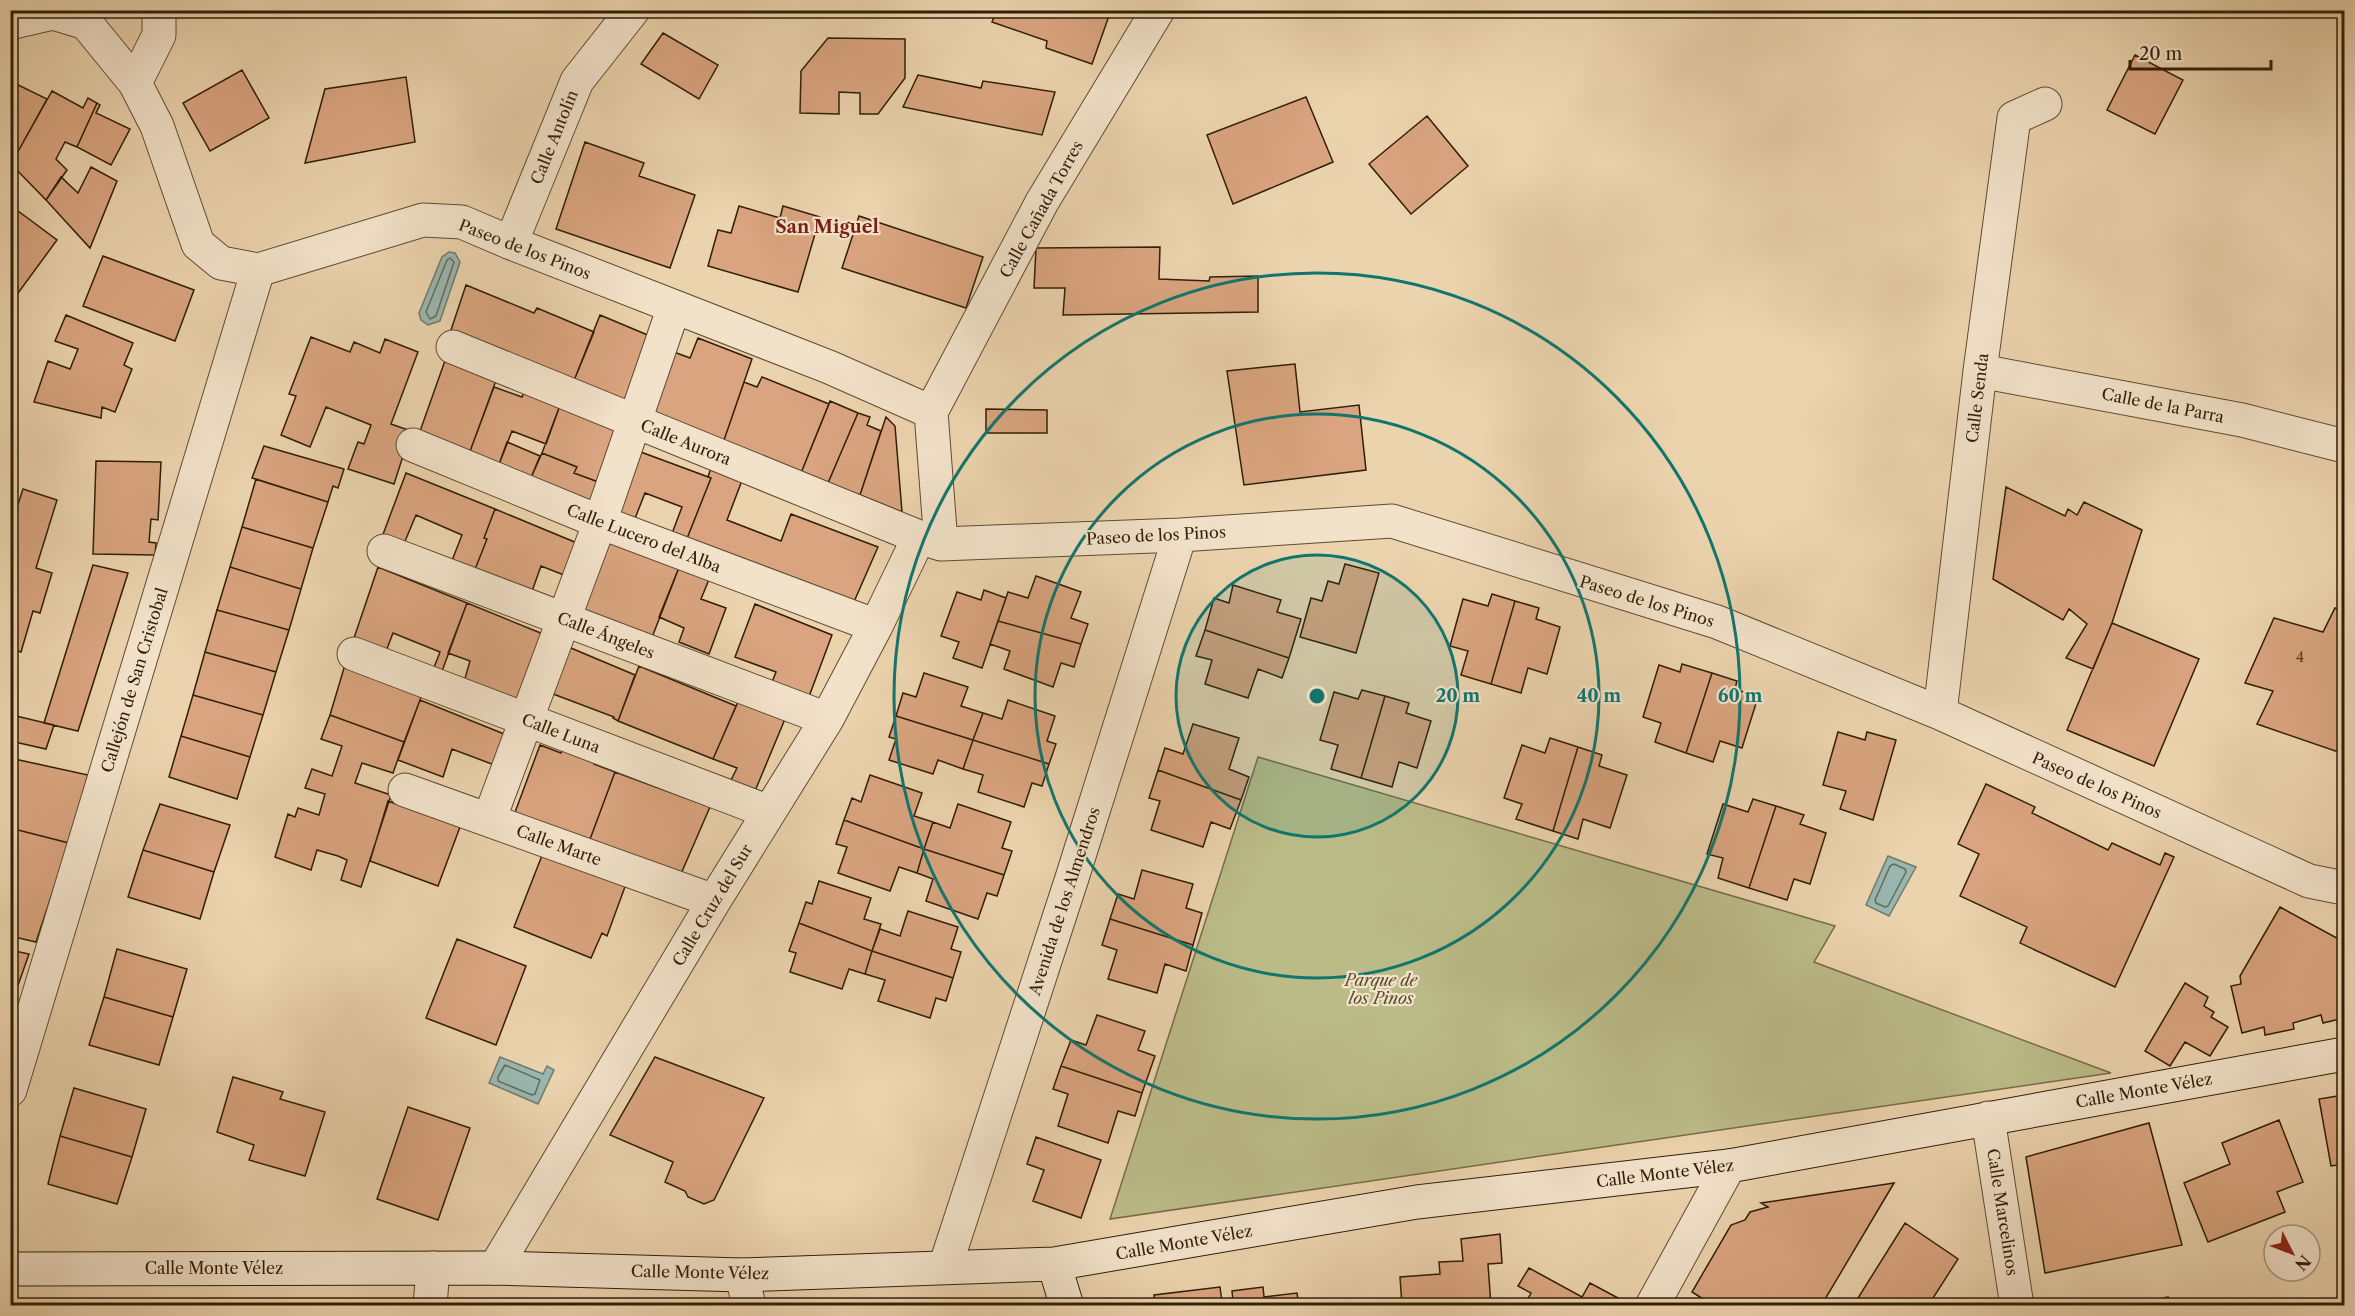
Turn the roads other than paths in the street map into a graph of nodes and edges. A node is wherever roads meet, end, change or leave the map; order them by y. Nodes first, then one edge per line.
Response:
1 (159, 10) edge
2 (633, 10) edge
3 (1158, 10) edge
4 (10, 23) edge
5 (135, 84) junction
6 (2045, 104) dead end
7 (511, 243) junction
8 (258, 270) junction
9 (674, 308) junction
10 (453, 347) dead end
11 (1980, 370) junction
12 (931, 412) junction
13 (634, 420) junction
14 (413, 445) dead end
15 (2344, 446) edge
16 (600, 522) junction
17 (1180, 535) junction
18 (930, 541) junction
19 (384, 551) dead end
20 (564, 619) junction
21 (876, 626) junction
22 (354, 654) dead end
23 (1940, 713) junction
24 (827, 719) junction
25 (526, 720) junction
26 (405, 790) dead end
27 (769, 812) junction
28 (489, 820) junction
29 (2309, 881) junction
30 (2344, 888) edge
31 (714, 901) junction
32 (2344, 909) edge
33 (2344, 1054) edge
34 (10, 1090) edge
35 (1988, 1118) junction
36 (1729, 1166) junction
37 (1054, 1264) junction
38 (945, 1267) junction
39 (433, 1268) junction
40 (495, 1268) junction
41 (10, 1269) edge
42 (745, 1290) edge
43 (430, 1305) edge
44 (1067, 1305) edge
45 (1652, 1305) edge
46 (2017, 1305) edge

1 - 5 street
2 - 7 street, Calle Antolín
3 - 12 street, Calle Cañada Torres
4 - 5 street, Paseo de los Pinos
5 - 8 street, Paseo de los Pinos
6 - 11 street, Calle Senda
7 - 8 street, Paseo de los Pinos
7 - 9 street, Paseo de los Pinos
8 - 34 street, Callejón de San Cristobal
9 - 12 street, Paseo de los Pinos
9 - 13 street
10 - 13 street, Calle Aurora
11 - 15 street, Calle de la Parra
11 - 23 street, Calle Senda
12 - 18 street
13 - 16 street
13 - 18 street, Calle Aurora
14 - 16 street, Calle Lucero del Alba
16 - 20 street
16 - 21 street, Calle Lucero del Alba
17 - 18 street, Paseo de los Pinos
17 - 23 street, Paseo de los Pinos
17 - 38 street, Avenida de los Almendros
18 - 21 street, Calle Cruz del Sur
19 - 20 street, Calle Ángeles
20 - 24 street, Calle Ángeles
20 - 25 street
21 - 24 street, Calle Cruz del Sur
22 - 25 street, Calle Luna
23 - 29 street, Paseo de los Pinos
24 - 27 street, Calle Cruz del Sur
25 - 27 street, Calle Luna
25 - 28 street
26 - 28 street, Calle Marte
27 - 31 street, Calle Cruz del Sur
28 - 31 street, Calle Marte
29 - 30 street, Paseo de los Pinos
29 - 32 street, Paseo de los Pinos
31 - 40 street, Calle Cruz del Sur
33 - 35 street, Calle Monte Vélez
35 - 36 street, Calle Monte Vélez
35 - 46 street, Calle Marcelinos
36 - 37 street, Calle Monte Vélez
36 - 45 street
37 - 38 street, Calle Monte Vélez
37 - 44 street
38 - 42 street, Calle Monte Vélez
39 - 40 street, Calle Monte Vélez
39 - 41 street, Calle Monte Vélez
39 - 43 street
40 - 42 street, Calle Monte Vélez

